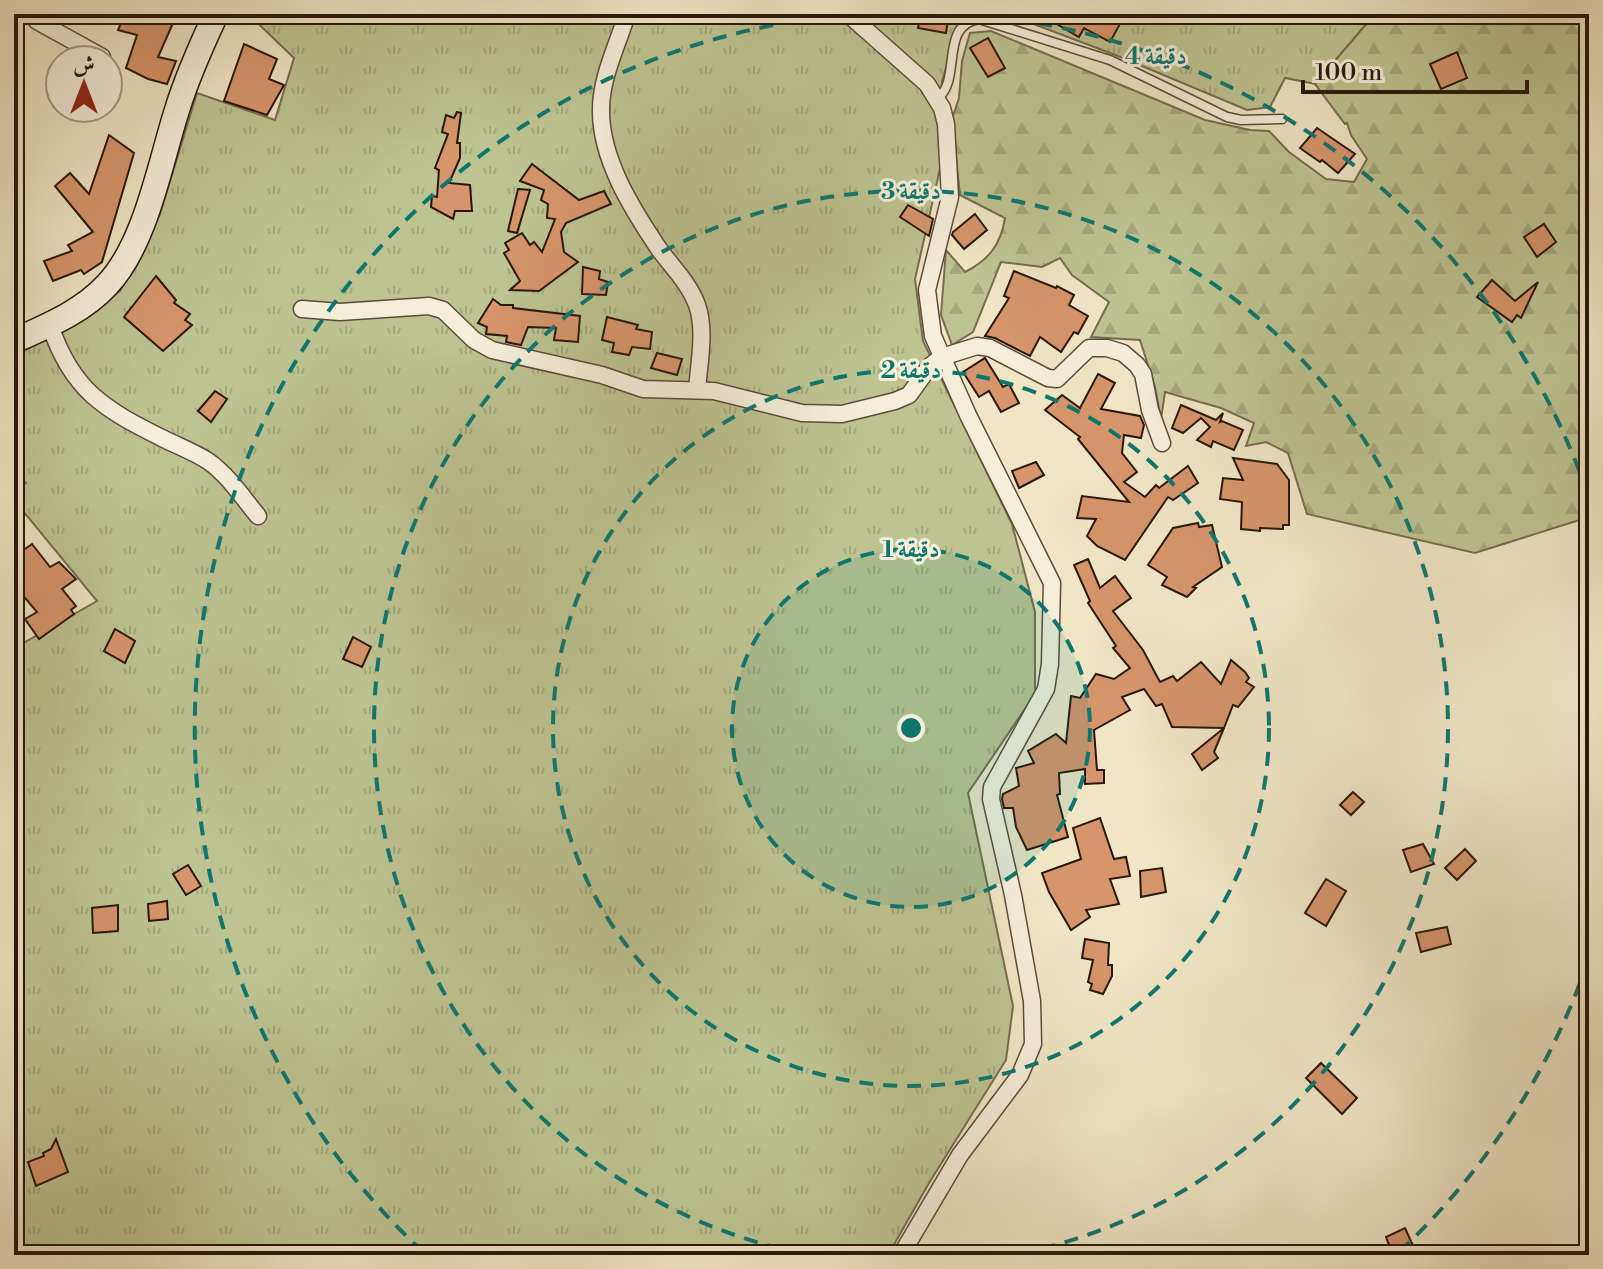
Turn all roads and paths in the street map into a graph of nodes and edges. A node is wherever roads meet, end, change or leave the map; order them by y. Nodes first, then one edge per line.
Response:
1 (33, 14) edge
2 (216, 14) edge
3 (627, 14) edge
4 (848, 14) edge
5 (79, 44) edge
6 (938, 98) junction
7 (1282, 119) dead end
8 (302, 309) dead end
9 (50, 325) junction
10 (14, 341) edge
11 (942, 357) junction
12 (697, 390) junction
13 (1162, 443) dead end
14 (258, 516) dead end
15 (901, 1255) edge

1 - 5 street
2 - 9 street
3 - 12 street
4 - 6 street
6 - 7 lane
6 - 11 street
8 - 12 street
9 - 10 street
9 - 14 street
11 - 12 street
11 - 13 street
11 - 15 street

